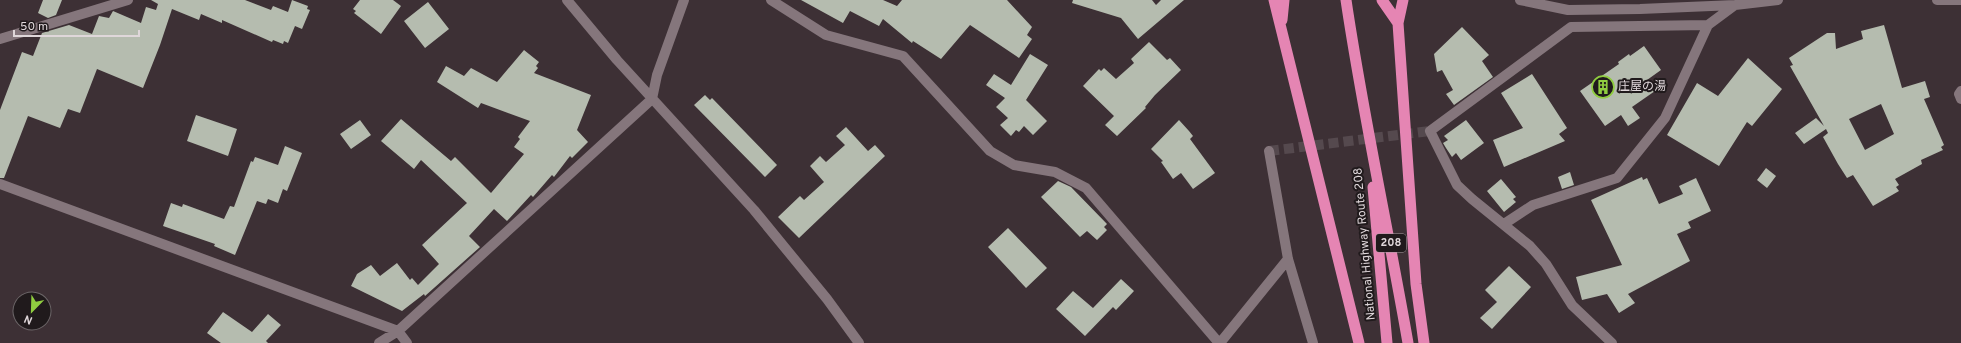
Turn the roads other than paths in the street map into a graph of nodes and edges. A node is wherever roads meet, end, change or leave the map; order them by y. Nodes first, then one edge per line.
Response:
1 (128, 0) edge
2 (567, 0) edge
3 (684, 0) edge
4 (771, 0) edge
5 (1274, 0) edge
6 (1284, 0) edge
7 (1346, 0) edge
8 (1382, 0) edge
9 (1403, 0) edge
10 (1520, 0) edge
11 (1778, 0) edge
12 (1937, 0) edge
13 (1961, 0) edge
14 (1735, 5) junction
15 (1398, 23) junction
16 (1708, 25) junction
17 (1281, 28) junction
18 (0, 39) edge
19 (1961, 91) edge
20 (652, 99) junction
21 (1961, 99) edge
22 (1370, 143) junction
23 (1269, 151) dead end
24 (0, 184) edge
25 (1504, 224) junction
26 (1288, 259) junction
27 (398, 331) junction
28 (379, 343) edge
29 (407, 343) edge
30 (859, 343) edge
31 (1219, 343) edge
32 (1313, 343) edge
33 (1359, 343) edge
34 (1387, 343) edge
35 (1408, 343) edge
36 (1424, 343) edge
37 (1612, 343) edge

1 - 18 street
2 - 20 street
3 - 20 street
4 - 31 street
5 - 17 highway
6 - 17 highway
7 - 22 highway, National Highway Route 208 / 208
8 - 15 highway
9 - 15 highway
10 - 14 street
11 - 14 street
12 - 13 street
14 - 16 street
15 - 36 highway
16 - 25 street
16 - 25 street
17 - 33 highway
19 - 21 street
20 - 27 street
20 - 30 street
22 - 34 highway, National Highway Route 208 / 208
22 - 35 highway, National Highway Route 208 / 208
23 - 26 street
24 - 27 street
25 - 37 street
26 - 31 street
26 - 32 street
27 - 28 street
27 - 29 street

